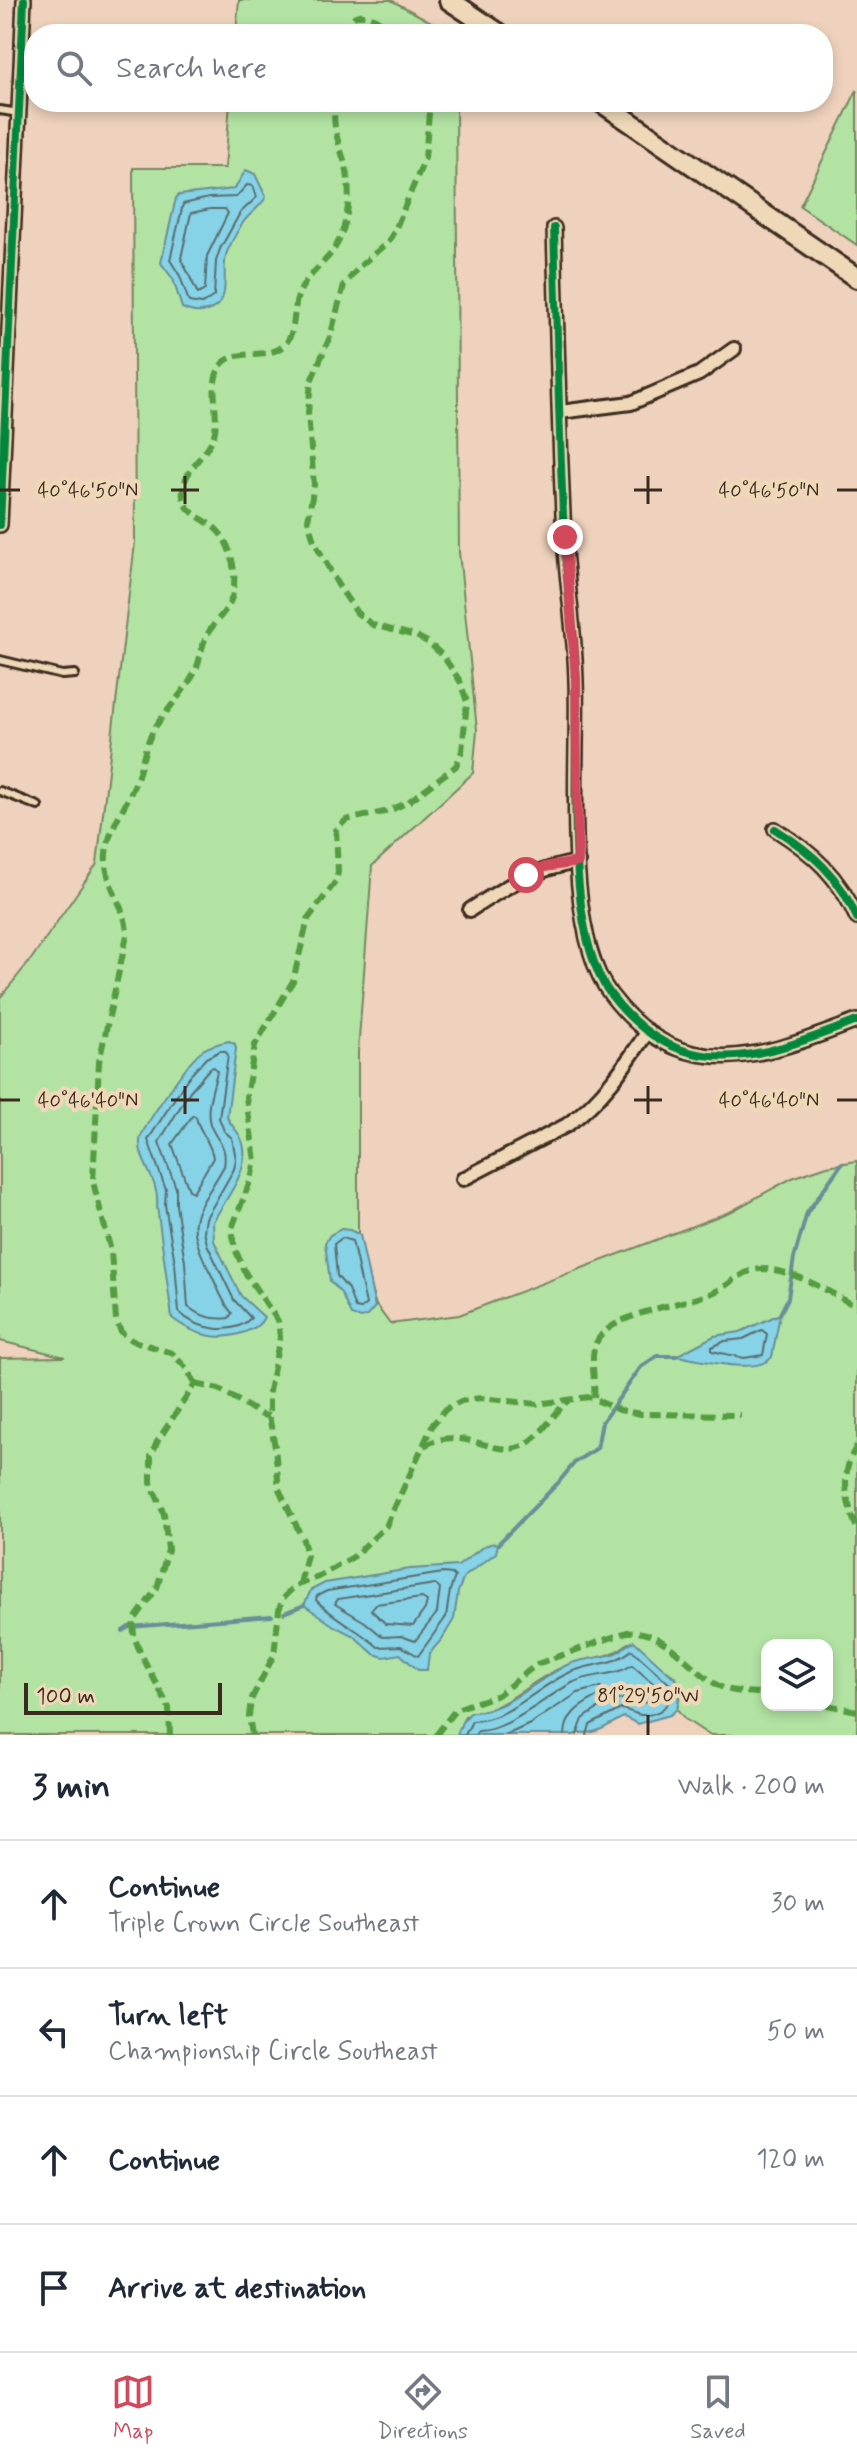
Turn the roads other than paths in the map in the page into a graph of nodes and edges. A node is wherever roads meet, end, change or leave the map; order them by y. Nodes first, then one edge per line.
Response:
1 (24, 0) edge
2 (449, 0) edge
3 (485, 24) edge
4 (0, 110) edge
5 (616, 112) edge
6 (19, 113) junction
7 (554, 228) dead end
8 (857, 278) edge
9 (6, 280) edge
10 (734, 349) dead end
11 (560, 412) junction
12 (0, 525) edge
13 (0, 660) edge
14 (75, 674) dead end
15 (0, 791) edge
16 (38, 806) dead end
17 (775, 829) dead end
18 (578, 862) junction
19 (470, 910) dead end
20 (857, 918) edge
21 (857, 1021) edge
22 (648, 1031) junction
23 (463, 1179) dead end

1 - 6 street
2 - 3 main road
4 - 6 lane
5 - 8 main road
6 - 9 street
7 - 11 street
9 - 12 street
10 - 11 street
11 - 18 street
13 - 14 lane
15 - 16 lane
17 - 20 street
18 - 19 street
18 - 22 street
21 - 22 street
22 - 23 street

